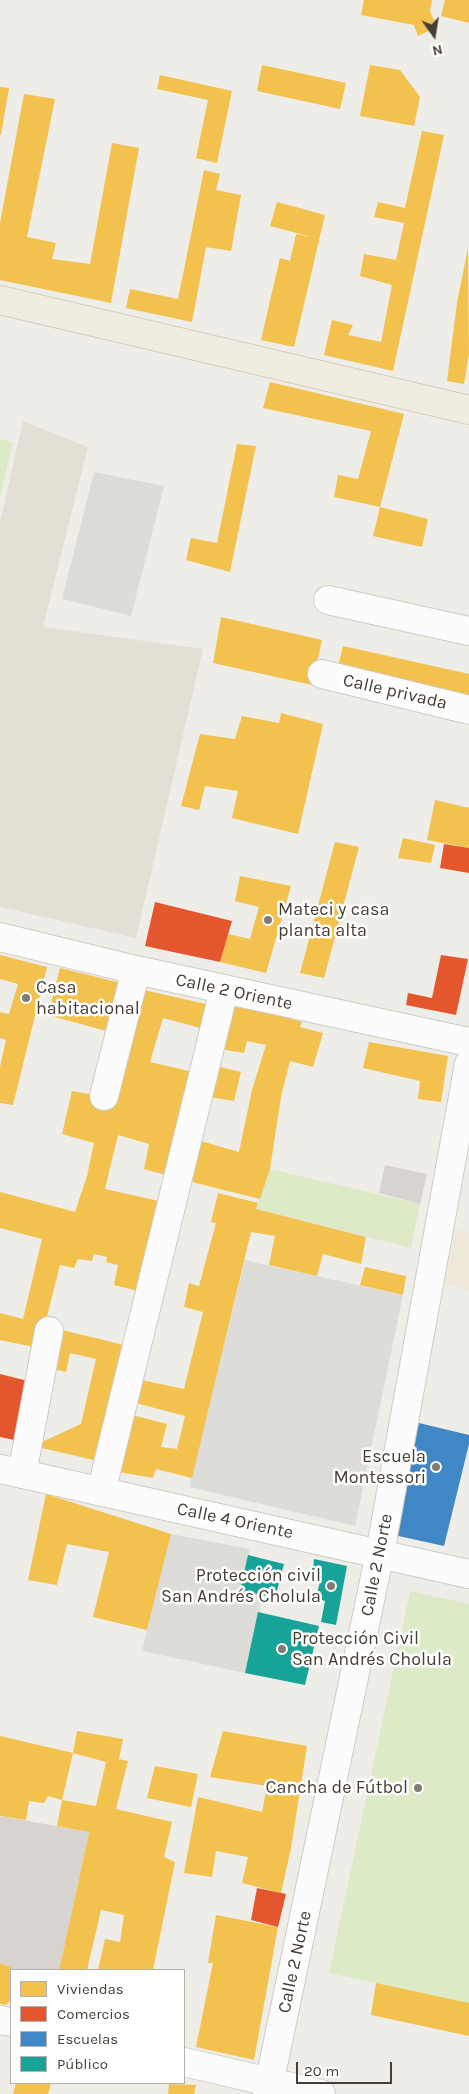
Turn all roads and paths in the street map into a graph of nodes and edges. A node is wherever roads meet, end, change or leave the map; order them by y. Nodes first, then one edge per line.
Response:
1 (0, 300) edge
2 (469, 410) edge
3 (328, 600) dead end
4 (469, 631) edge
5 (322, 674) dead end
6 (469, 710) edge
7 (0, 937) edge
8 (136, 970) junction
9 (224, 990) junction
10 (469, 1042) edge
11 (469, 1064) edge
12 (104, 1096) dead end
13 (49, 1331) dead end
14 (11, 1471) edge
15 (101, 1492) junction
16 (380, 1553) junction
17 (469, 1574) edge
18 (185, 2062) edge
19 (268, 2088) edge
20 (321, 2094) edge

1 - 2 main road
3 - 4 street
5 - 6 street, Calle privada
7 - 8 street, Calle 2 Oriente
8 - 9 street, Calle 2 Oriente
8 - 12 street
9 - 10 street, Calle 2 Oriente
9 - 15 street
11 - 16 street, Calle 2 Norte
13 - 14 street
14 - 15 street, Calle 4 Oriente
15 - 16 street, Calle 4 Oriente
16 - 17 street, Calle 4 Oriente
16 - 19 street, Calle 2 Norte
18 - 19 street
19 - 20 street

